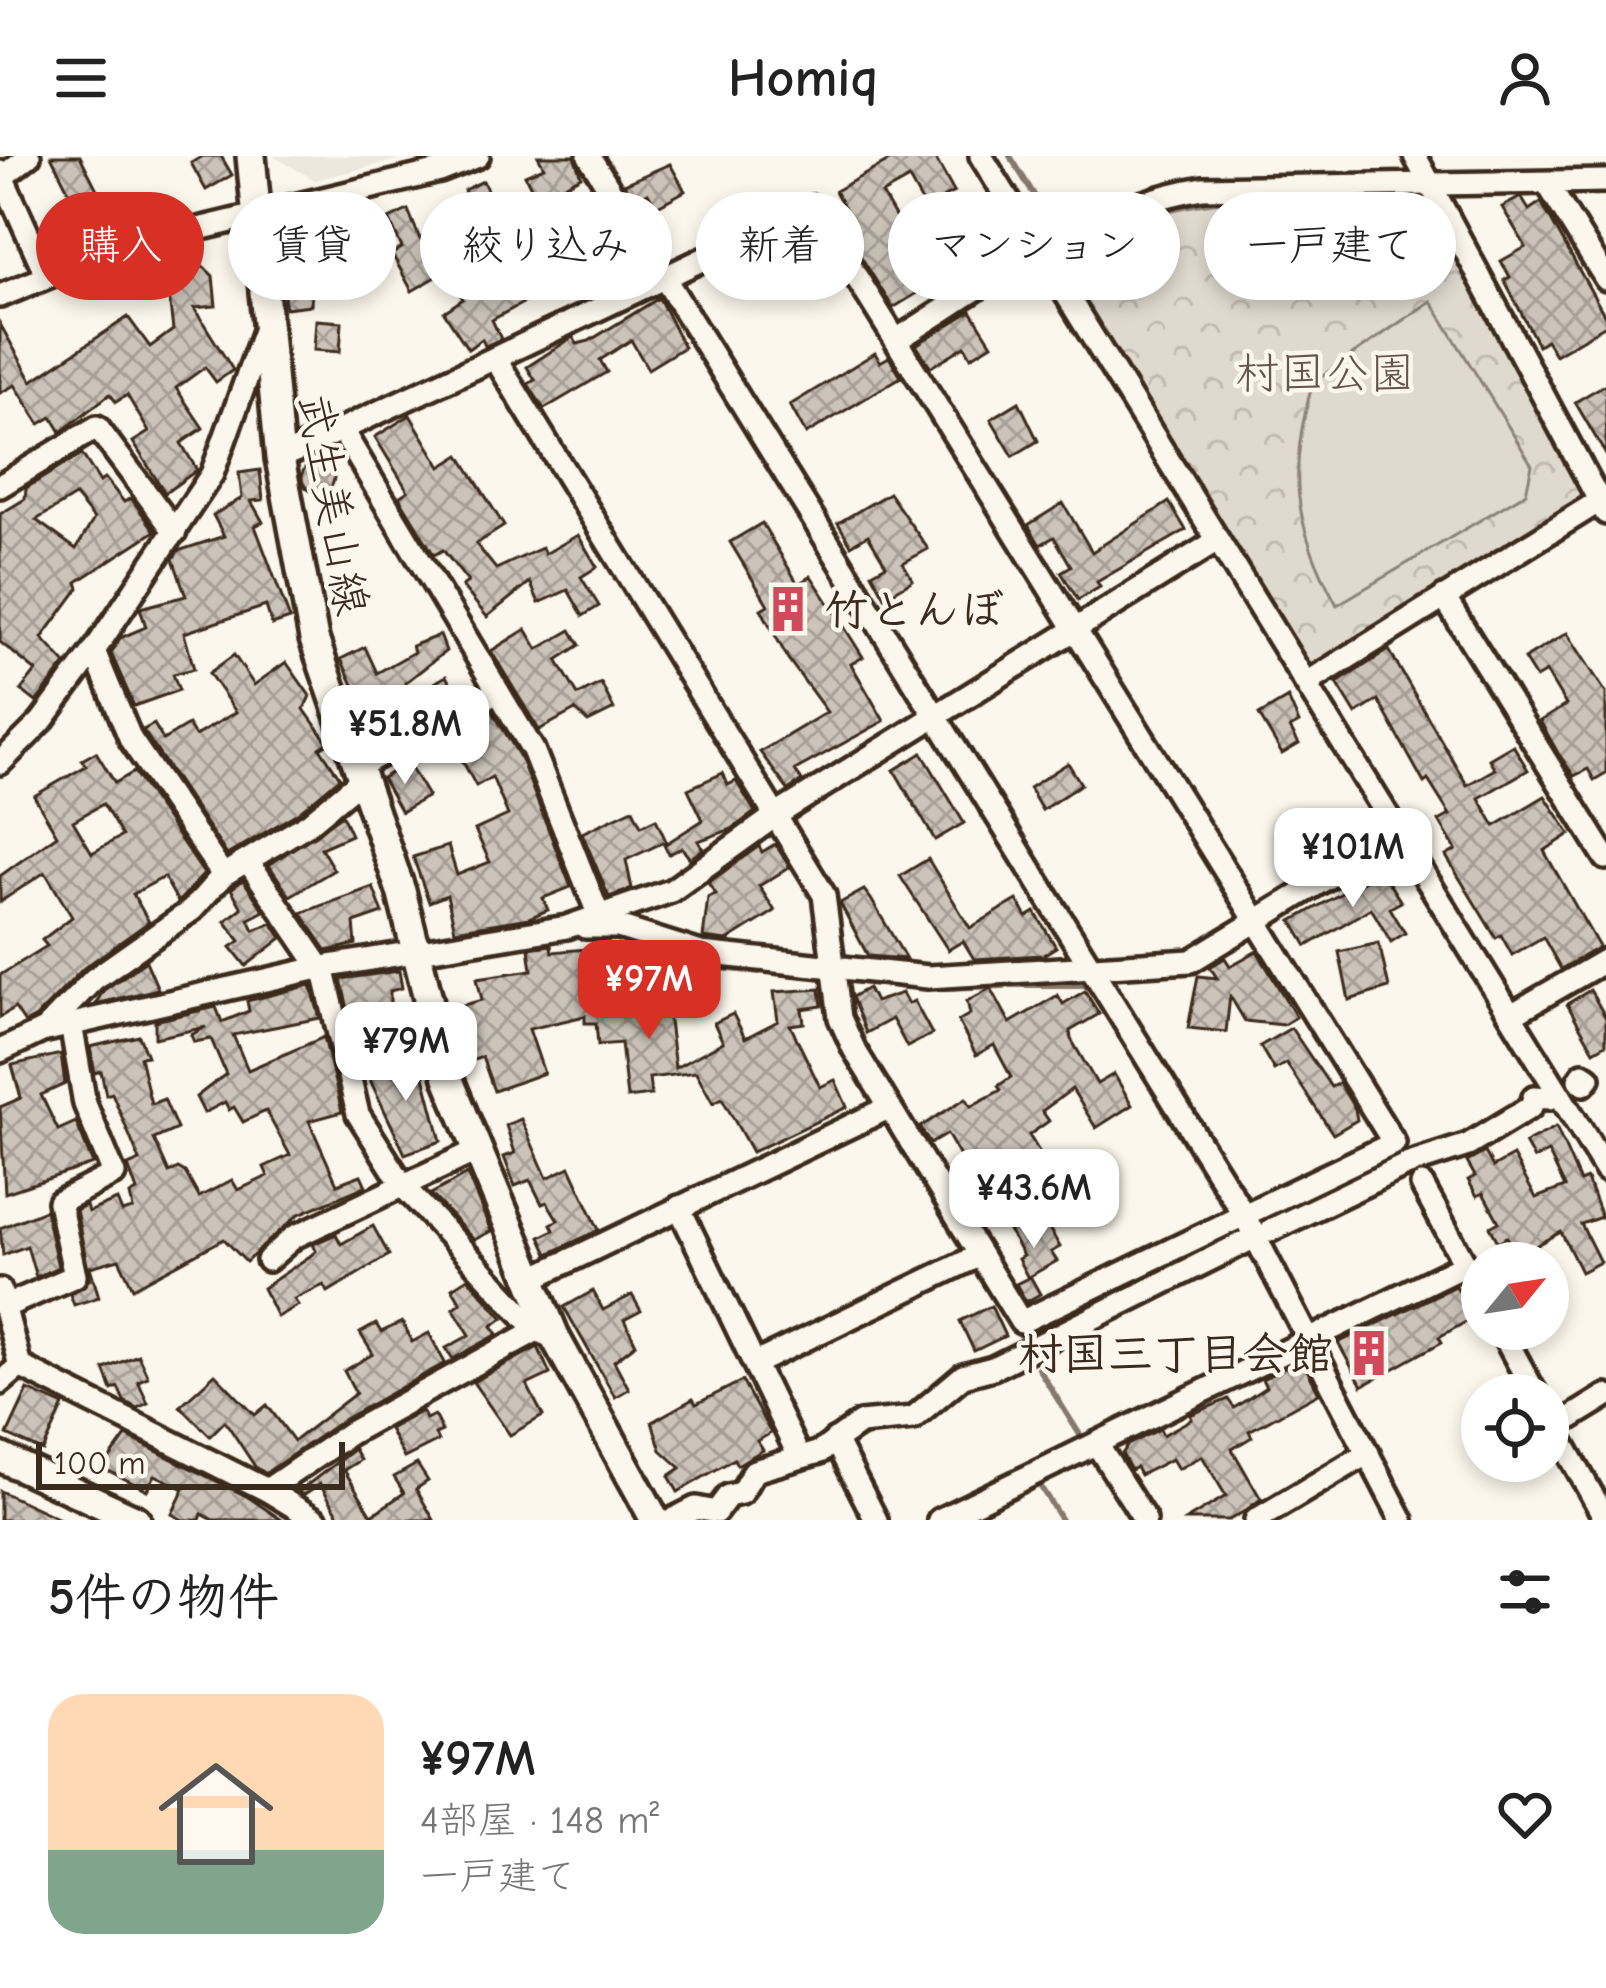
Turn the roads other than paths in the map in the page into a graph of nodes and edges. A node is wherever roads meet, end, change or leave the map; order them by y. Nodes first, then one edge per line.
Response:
1 (29, 156) edge
2 (251, 156) edge
3 (478, 156) edge
4 (590, 156) edge
5 (980, 156) edge
6 (1415, 156) edge
7 (1, 174) edge
8 (1606, 181) edge
9 (1547, 183) junction
10 (1430, 184) junction
11 (254, 192) edge
12 (352, 192) edge
13 (612, 192) edge
14 (1002, 192) edge
15 (1180, 192) edge
16 (36, 252) edge
17 (672, 275) edge
18 (36, 279) edge
19 (1606, 279) edge
20 (672, 289) edge
21 (0, 296) edge
22 (264, 300) edge
23 (618, 300) edge
24 (962, 300) edge
25 (1068, 300) edge
26 (266, 324) junction
27 (898, 339) junction
28 (495, 358) junction
29 (343, 432) junction
30 (280, 458) junction
31 (0, 486) edge
32 (1603, 504) edge
33 (175, 532) junction
34 (1217, 541) junction
35 (1444, 597) junction
36 (1076, 628) junction
37 (94, 652) junction
38 (1306, 683) junction
39 (496, 692) junction
40 (934, 716) junction
41 (0, 764) edge
42 (360, 774) junction
43 (778, 814) junction
44 (1399, 834) junction
45 (1606, 859) edge
46 (248, 860) junction
47 (224, 874) junction
48 (599, 916) junction
49 (1259, 921) junction
50 (567, 926) junction
51 (418, 952) junction
52 (1606, 960) edge
53 (321, 967) junction
54 (836, 968) junction
55 (1092, 970) junction
56 (1510, 1015) junction
57 (71, 1024) junction
58 (42, 1031) junction
59 (0, 1051) edge
60 (1542, 1102) dead end
61 (887, 1108) junction
62 (478, 1150) junction
63 (1606, 1170) edge
64 (1421, 1185) dead end
65 (404, 1187) junction
66 (679, 1207) junction
67 (1244, 1215) junction
68 (1271, 1230) dead end
69 (1247, 1241) dead end
70 (980, 1256) junction
71 (1461, 1257) edge
72 (268, 1260) dead end
73 (1461, 1266) edge
74 (533, 1278) junction
75 (3, 1298) edge
76 (546, 1335) junction
77 (1308, 1342) junction
78 (756, 1364) junction
79 (20, 1366) junction
80 (0, 1383) edge
81 (1606, 1396) edge
82 (1569, 1413) edge
83 (835, 1440) junction
84 (794, 1446) dead end
85 (1098, 1446) junction
86 (1368, 1454) junction
87 (1569, 1454) edge
88 (0, 1457) edge
89 (267, 1490) junction
90 (968, 1514) edge
91 (674, 1519) edge
92 (136, 1520) edge
93 (316, 1520) edge
94 (655, 1520) edge
95 (876, 1520) edge
96 (939, 1520) edge
97 (1145, 1520) edge
98 (1256, 1520) edge
99 (1402, 1520) edge
100 (1606, 1520) edge

1 - 7 street
2 - 11 main road, 武生美山線
3 - 12 street
4 - 13 street
5 - 14 street
6 - 10 street
7 - 16 street
8 - 9 street
9 - 10 street
9 - 19 street
10 - 15 street
10 - 32 street
17 - 27 street
18 - 21 street
20 - 40 street
22 - 26 main road, 武生美山線
23 - 28 street
24 - 27 street
25 - 34 street
26 - 30 main road, 武生美山線
26 - 33 street
27 - 36 street
28 - 29 street
28 - 43 street
29 - 30 street
29 - 39 street
30 - 42 main road, 武生美山線
31 - 33 street
32 - 35 street
33 - 37 street
34 - 36 street
34 - 38 street
35 - 38 street
35 - 45 street
36 - 40 street
36 - 49 street
37 - 41 street
37 - 47 street
38 - 44 street
39 - 42 street
39 - 48 street
40 - 43 street
40 - 55 street
42 - 46 street
42 - 51 main road, 武生美山線
43 - 48 street
43 - 54 street
44 - 49 street
44 - 56 street
46 - 47 street
46 - 53 street
47 - 58 street
48 - 50 street
49 - 55 street
49 - 67 street
50 - 51 street
50 - 54 street
51 - 53 street
51 - 62 main road, 武生美山線
52 - 56 street
53 - 57 street
53 - 65 street
54 - 55 street
54 - 61 street
55 - 67 street
56 - 63 street
57 - 58 street
57 - 75 street
58 - 59 street
60 - 68 street
61 - 66 street
61 - 70 street
62 - 65 street
62 - 74 main road, 武生美山線
64 - 71 street
65 - 72 street
65 - 76 street
66 - 74 street
66 - 78 street
67 - 70 street
67 - 77 street
69 - 83 street
70 - 78 street
73 - 77 street
74 - 76 main road, 武生美山線
75 - 79 street
76 - 89 street
76 - 94 main road, 武生美山線
77 - 85 street
77 - 86 street
78 - 84 street
79 - 80 street
79 - 89 street
81 - 82 street
83 - 91 street
83 - 95 street
85 - 90 street
85 - 97 street
86 - 98 street
86 - 99 street
87 - 100 street
88 - 92 main road
89 - 93 street
90 - 96 street

